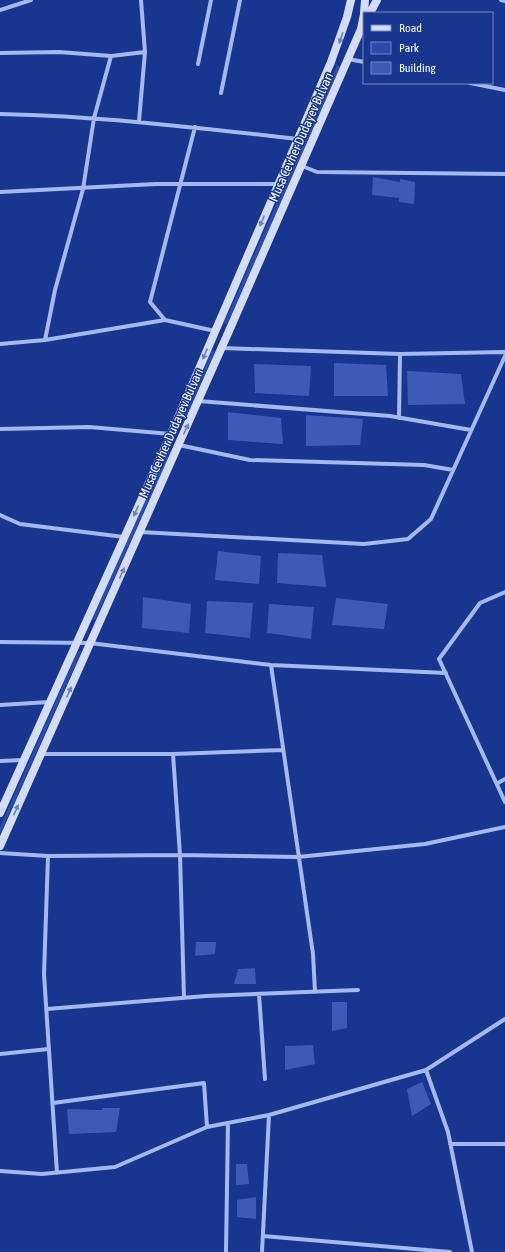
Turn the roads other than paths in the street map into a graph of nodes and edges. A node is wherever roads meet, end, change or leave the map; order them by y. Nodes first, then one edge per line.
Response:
1 (31, 0) edge
2 (140, 0) edge
3 (210, 0) edge
4 (240, 0) edge
5 (351, 0) edge
6 (365, 0) edge
7 (377, 0) edge
8 (501, 0) edge
9 (505, 1) edge
10 (0, 10) edge
11 (364, 12) edge
12 (371, 12) edge
13 (362, 26) edge
14 (145, 52) junction
15 (0, 53) edge
16 (111, 56) junction
17 (348, 59) junction
18 (363, 62) edge
19 (198, 64) dead end
20 (475, 84) edge
21 (505, 90) edge
22 (221, 93) dead end
23 (0, 114) edge
24 (94, 118) junction
25 (139, 122) junction
26 (195, 127) junction
27 (298, 139) junction
28 (302, 166) junction
29 (505, 174) edge
30 (278, 184) junction
31 (179, 185) junction
32 (83, 189) junction
33 (0, 192) edge
34 (165, 320) junction
35 (215, 331) junction
36 (45, 340) junction
37 (0, 344) edge
38 (222, 348) junction
39 (505, 352) edge
40 (400, 354) junction
41 (505, 356) edge
42 (198, 401) junction
43 (399, 418) junction
44 (0, 429) edge
45 (471, 430) junction
46 (170, 434) junction
47 (179, 445) junction
48 (453, 470) junction
49 (0, 515) edge
50 (140, 532) junction
51 (124, 537) junction
52 (505, 592) edge
53 (0, 642) edge
54 (76, 642) junction
55 (90, 643) junction
56 (271, 664) junction
57 (446, 673) junction
58 (49, 702) junction
59 (0, 705) edge
60 (283, 750) junction
61 (41, 754) junction
62 (173, 754) junction
63 (24, 760) junction
64 (0, 761) edge
65 (505, 779) edge
66 (498, 783) junction
67 (505, 802) edge
68 (0, 813) edge
69 (505, 827) edge
70 (0, 846) edge
71 (0, 853) edge
72 (180, 855) junction
73 (48, 856) junction
74 (298, 857) junction
75 (358, 990) dead end
76 (315, 992) junction
77 (259, 994) junction
78 (184, 998) junction
79 (47, 1009) junction
80 (505, 1019) edge
81 (49, 1049) junction
82 (0, 1054) edge
83 (426, 1070) junction
84 (265, 1079) dead end
85 (53, 1104) junction
86 (269, 1115) junction
87 (228, 1123) junction
88 (207, 1127) junction
89 (450, 1144) junction
90 (505, 1144) edge
91 (0, 1170) edge
92 (57, 1173) junction
93 (263, 1236) junction
94 (226, 1252) edge
95 (262, 1252) edge
96 (450, 1252) edge
97 (472, 1252) edge

1 - 10 street
2 - 14 street
3 - 19 street
4 - 22 street
5 -> 27 main road, Musa Cevher Dudayev Bulvarı
6 - 11 main road, Musa Cevher Dudayev Bulvarı
7 - 12 main road
8 - 9 street
13 - 17 main road, Musa Cevher Dudayev Bulvarı
14 - 16 street
14 - 25 street
15 - 16 street
16 - 24 street
17 - 18 street
17 - 28 main road, Musa Cevher Dudayev Bulvarı
20 - 21 street
23 - 24 street
24 - 25 street
24 - 32 street
25 - 26 street
26 - 27 street
26 - 31 street
27 - 30 main road, Musa Cevher Dudayev Bulvarı
28 - 29 street
28 - 38 main road, Musa Cevher Dudayev Bulvarı
30 - 31 street
30 -> 35 main road, Musa Cevher Dudayev Bulvarı
31 - 32 street
31 - 34 street
32 - 33 street
32 - 36 street
34 - 35 street
34 - 36 street
35 -> 46 main road, Musa Cevher Dudayev Bulvarı
36 - 37 street
38 - 40 street
38 - 42 main road, Musa Cevher Dudayev Bulvarı
39 - 40 street
40 - 43 street
41 - 45 street
42 - 43 street
47 -> 42 main road, Musa Cevher Dudayev Bulvarı
43 - 45 street
44 - 46 street
45 - 48 street
46 -> 51 main road, Musa Cevher Dudayev Bulvarı
47 - 48 street
47 - 50 main road, Musa Cevher Dudayev Bulvarı
48 - 50 street
49 - 51 street
55 -> 50 main road, Musa Cevher Dudayev Bulvarı
51 - 54 main road, Musa Cevher Dudayev Bulvarı
52 - 57 street
53 - 54 street
54 - 55 street
54 - 58 main road, Musa Cevher Dudayev Bulvarı
55 - 56 street
61 -> 55 main road, Musa Cevher Dudayev Bulvarı
56 - 57 street
56 - 60 street
57 - 66 street
58 - 59 street
58 - 63 main road, Musa Cevher Dudayev Bulvarı
60 - 62 street
60 - 74 street
61 - 62 street
70 -> 61 main road, Musa Cevher Dudayev Bulvarı
62 - 72 street
63 - 64 street
63 - 68 main road, Musa Cevher Dudayev Bulvarı
65 - 66 street
66 - 67 street
69 - 74 street
71 - 73 street
72 - 73 street
72 - 74 street
72 - 78 street
73 - 79 street
74 - 76 street
75 - 76 street
76 - 77 street
77 - 78 street
77 - 84 street
78 - 79 street
79 - 81 street
80 - 83 street
81 - 82 street
81 - 85 street
83 - 86 street
83 - 89 street
85 - 88 street
85 - 92 street
86 - 87 street
86 - 93 street
87 - 88 street
87 - 94 street
88 - 92 street
89 - 90 street
89 - 97 street
91 - 92 street
93 - 95 street
93 - 96 street

